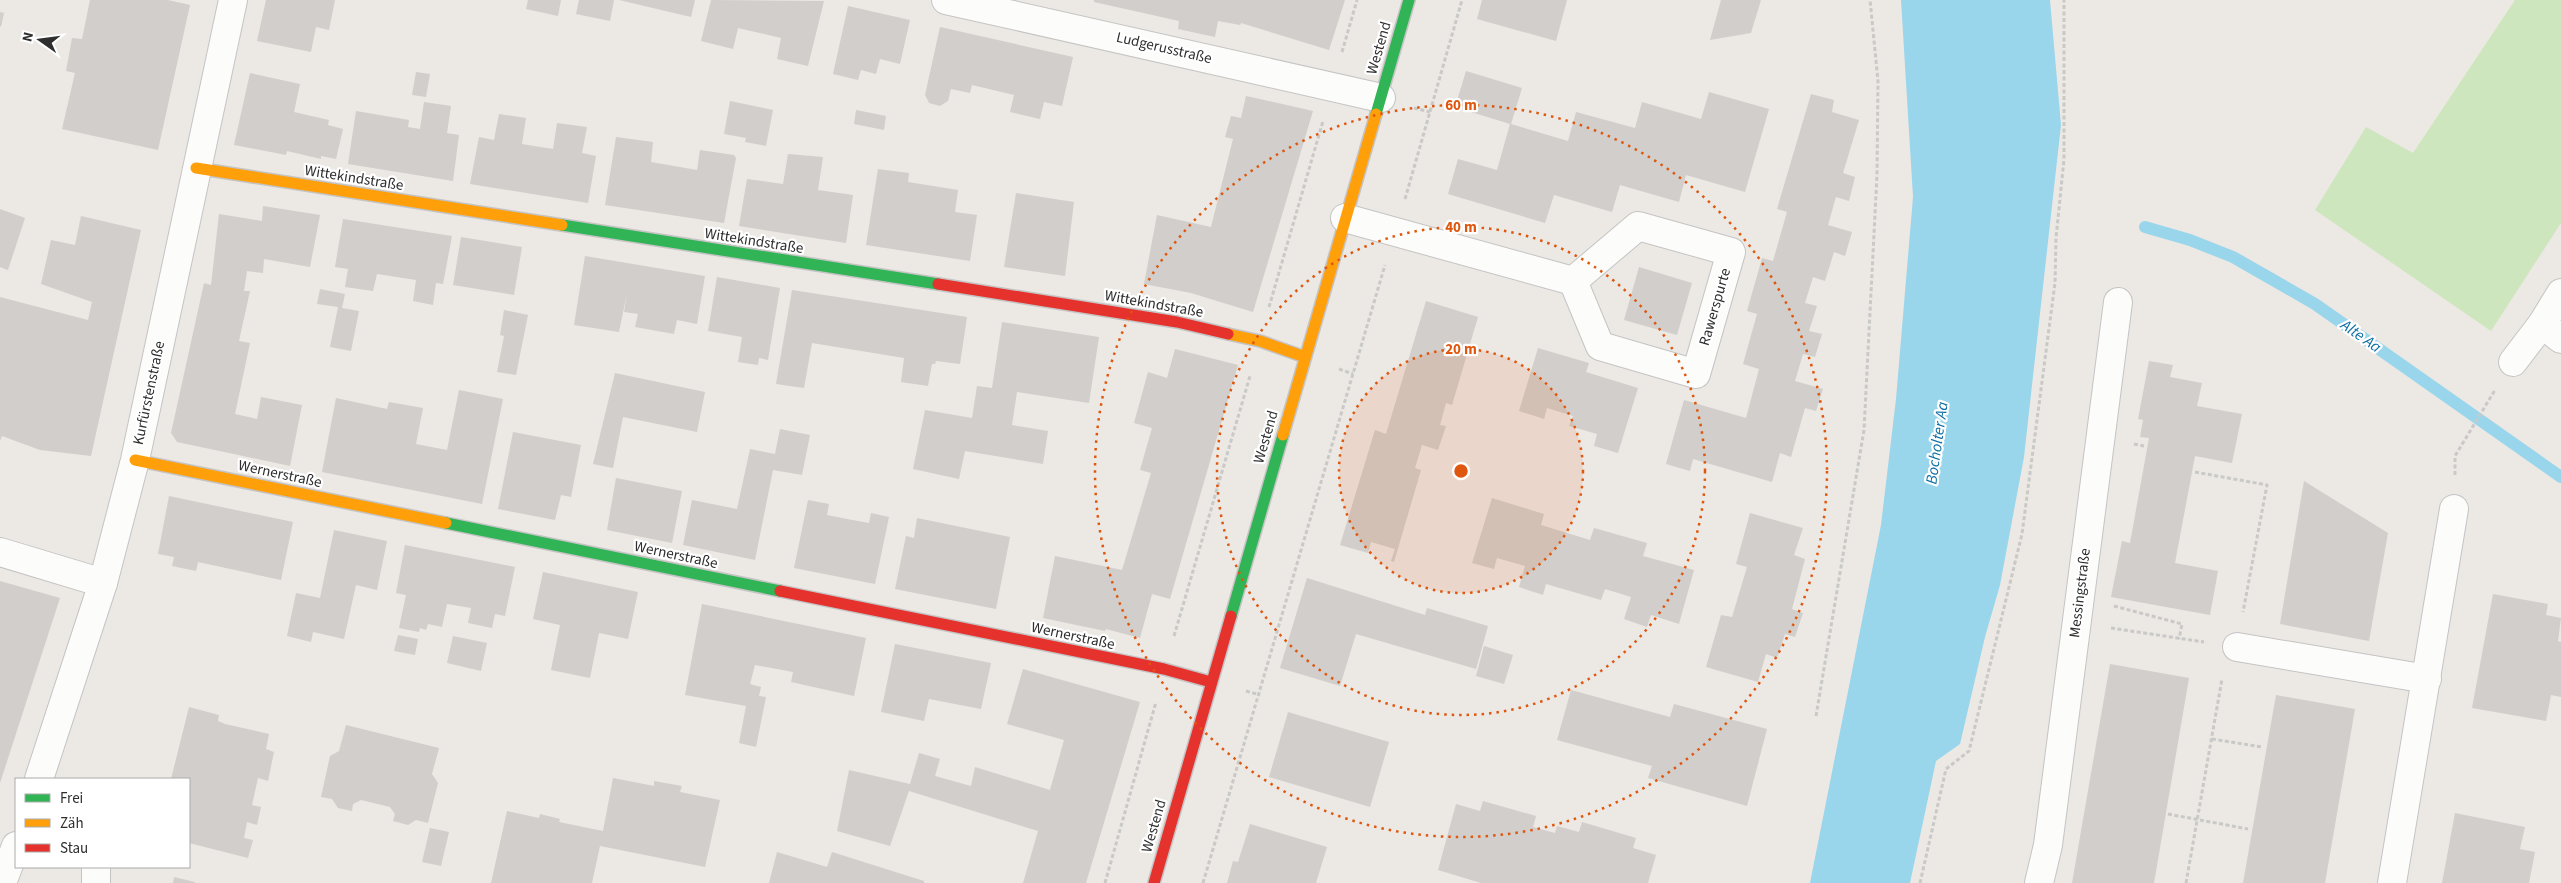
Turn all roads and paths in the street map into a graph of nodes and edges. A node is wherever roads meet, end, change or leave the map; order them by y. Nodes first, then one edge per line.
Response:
1 (233, 0) edge
2 (946, 0) edge
3 (1357, 0) edge
4 (1409, 0) edge
5 (1462, 0) edge
6 (1870, 0) edge
7 (2064, 0) edge
8 (1332, 86) junction
9 (1381, 98) junction
10 (196, 168) junction
11 (1345, 218) junction
12 (1396, 231) junction
13 (1573, 281) junction
14 (2561, 293) edge
15 (2118, 302) dead end
16 (2551, 332) edge
17 (1260, 341) junction
18 (1305, 357) junction
19 (2506, 372) joint
20 (2144, 446) dead end
21 (2132, 453) dead end
22 (2455, 456) dead end
23 (135, 460) junction
24 (2195, 472) dead end
25 (2454, 509) dead end
26 (0, 552) edge
27 (103, 583) junction
28 (2106, 603) dead end
29 (2076, 623) junction
30 (2179, 639) junction
31 (2237, 647) junction
32 (1164, 669) junction
33 (2426, 679) junction
34 (1211, 682) junction
35 (1816, 716) dead end
36 (2212, 739) junction
37 (2262, 747) dead end
38 (39, 778) edge
39 (2168, 814) dead end
40 (2198, 820) junction
41 (2248, 829) dead end
42 (15, 849) edge
43 (96, 868) edge
44 (2, 883) edge
45 (96, 883) edge
46 (1105, 883) edge
47 (1154, 883) edge
48 (1203, 883) edge
49 (1920, 883) edge
50 (2039, 883) edge
51 (2186, 883) edge
52 (2392, 883) edge

1 - 10 street, Kurfürstenstraße
2 - 8 street, Ludgerusstraße
3 - 8 path
4 - 9 street, Westend
5 - 12 path
6 - 35 path
7 - 49 path
8 - 9 street, Ludgerusstraße
8 - 17 path
9 - 11 street, Westend
10 - 17 street, Wittekindstraße
10 - 23 street, Kurfürstenstraße
11 - 12 street
11 - 18 street, Westend
12 - 13 street
12 - 48 path
13 - 13 street, Rawerspurte
14 - 16 street
15 - 29 street, Messingstraße
16 - 19 street
17 - 18 street, Wittekindstraße
17 - 32 path
18 - 34 street, Westend
19 - 22 path
20 - 21 path
23 - 27 street, Kurfürstenstraße
23 - 32 street, Wernerstraße
24 - 31 path
25 - 33 street
26 - 27 street
27 - 38 street, Kurfürstenstraße
28 - 30 path
29 - 30 path
29 - 50 street, Messingstraße
30 - 31 path
31 - 33 street
31 - 36 path
32 - 34 street, Wernerstraße
32 - 46 path
33 - 52 street
34 - 47 street, Westend
36 - 37 path
36 - 40 path
39 - 40 path
40 - 41 path
40 - 51 path
42 - 44 street
43 - 45 street

